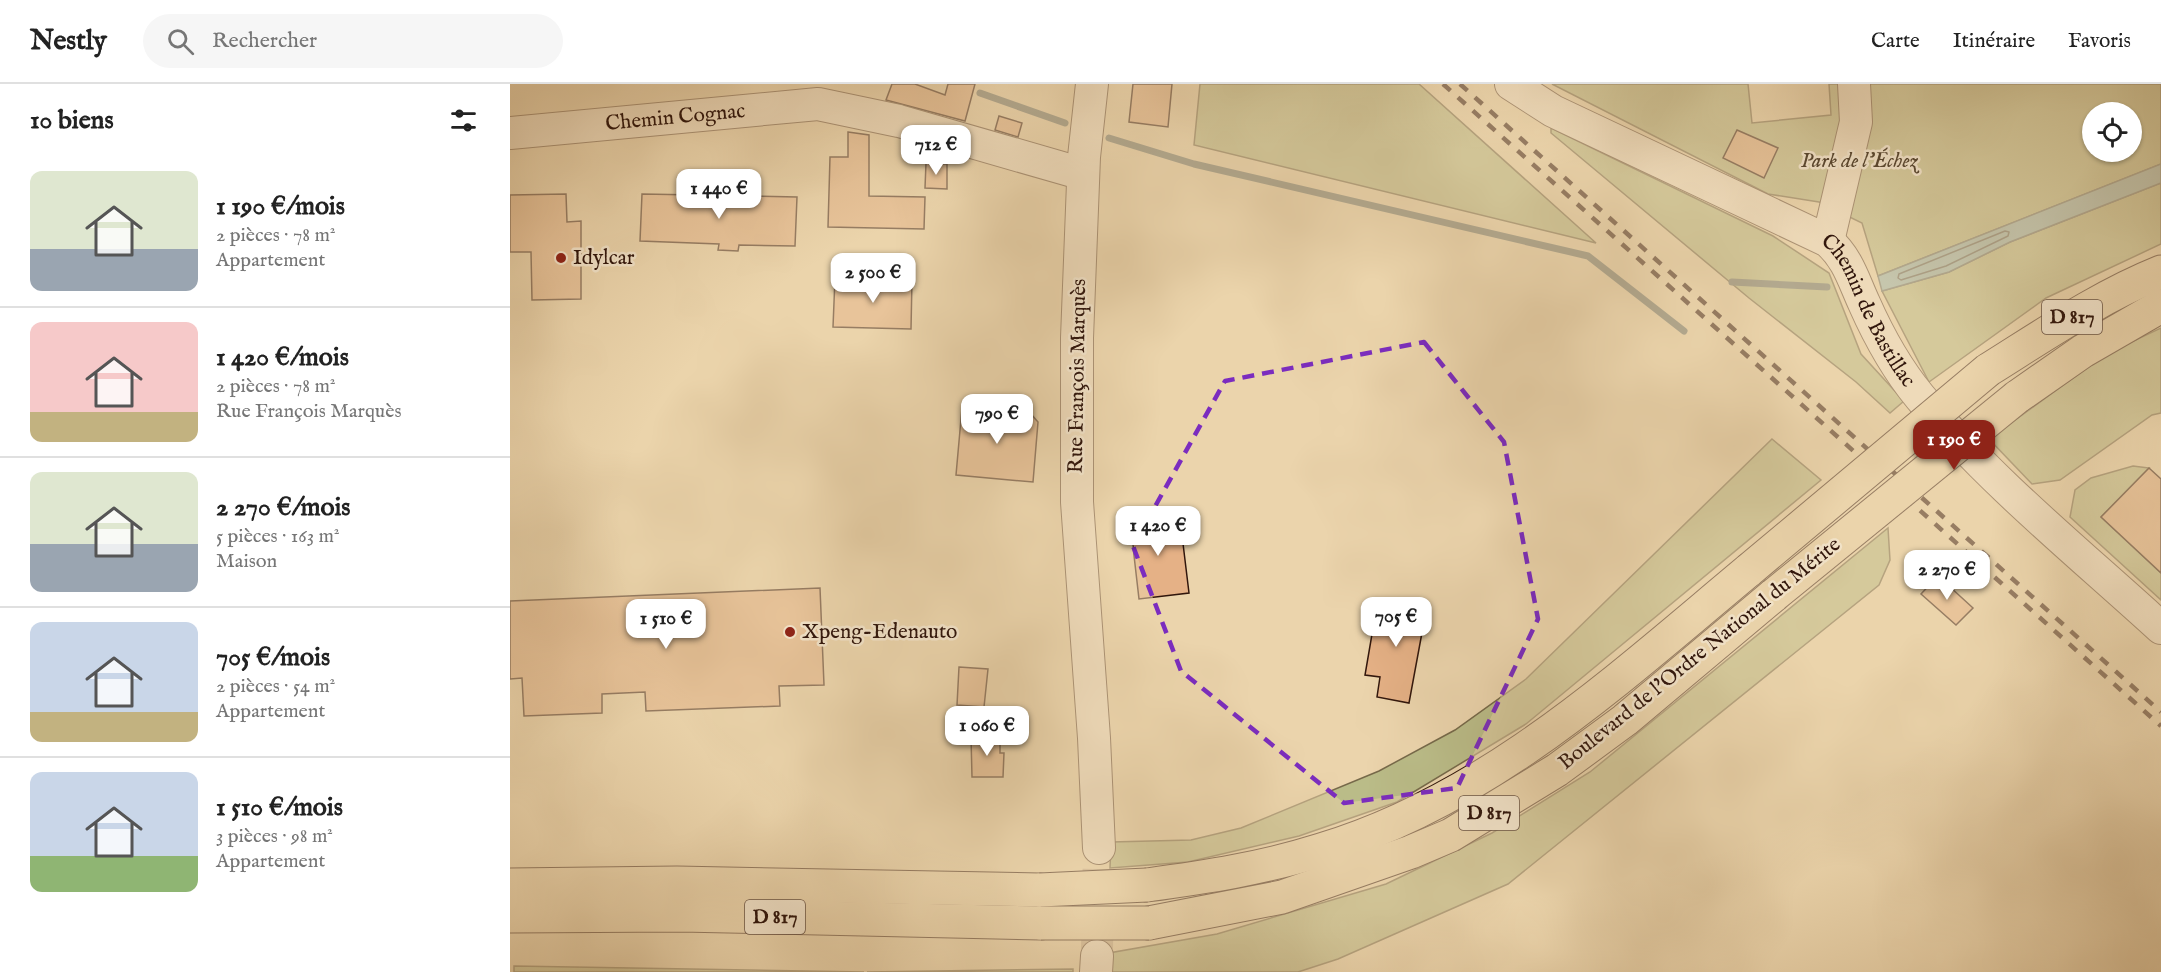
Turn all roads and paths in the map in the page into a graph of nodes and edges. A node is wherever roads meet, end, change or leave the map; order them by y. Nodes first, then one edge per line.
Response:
1 (1092, 84) edge
2 (1511, 84) edge
3 (1854, 84) edge
4 (510, 133) edge
5 (1083, 174) junction
6 (1828, 241) junction
7 (2161, 272) edge
8 (2161, 306) edge
9 (2161, 628) edge
10 (1099, 848) tunnel mouth
11 (515, 884) edge
12 (510, 916) edge

1 - 5 street, Rue François Marquès
2 - 6 street, Chemin de Bastillac
3 - 6 street
4 - 5 street, Chemin Cognac
5 - 10 street, Rue François Marquès
6 - 9 street, Chemin de Bastillac
7 - 11 main road, Boulevard de l'Ordre National du Mérite / D 817, bridge
8 - 12 main road, Boulevard de l'Ordre National du Mérite / D 817, bridge

